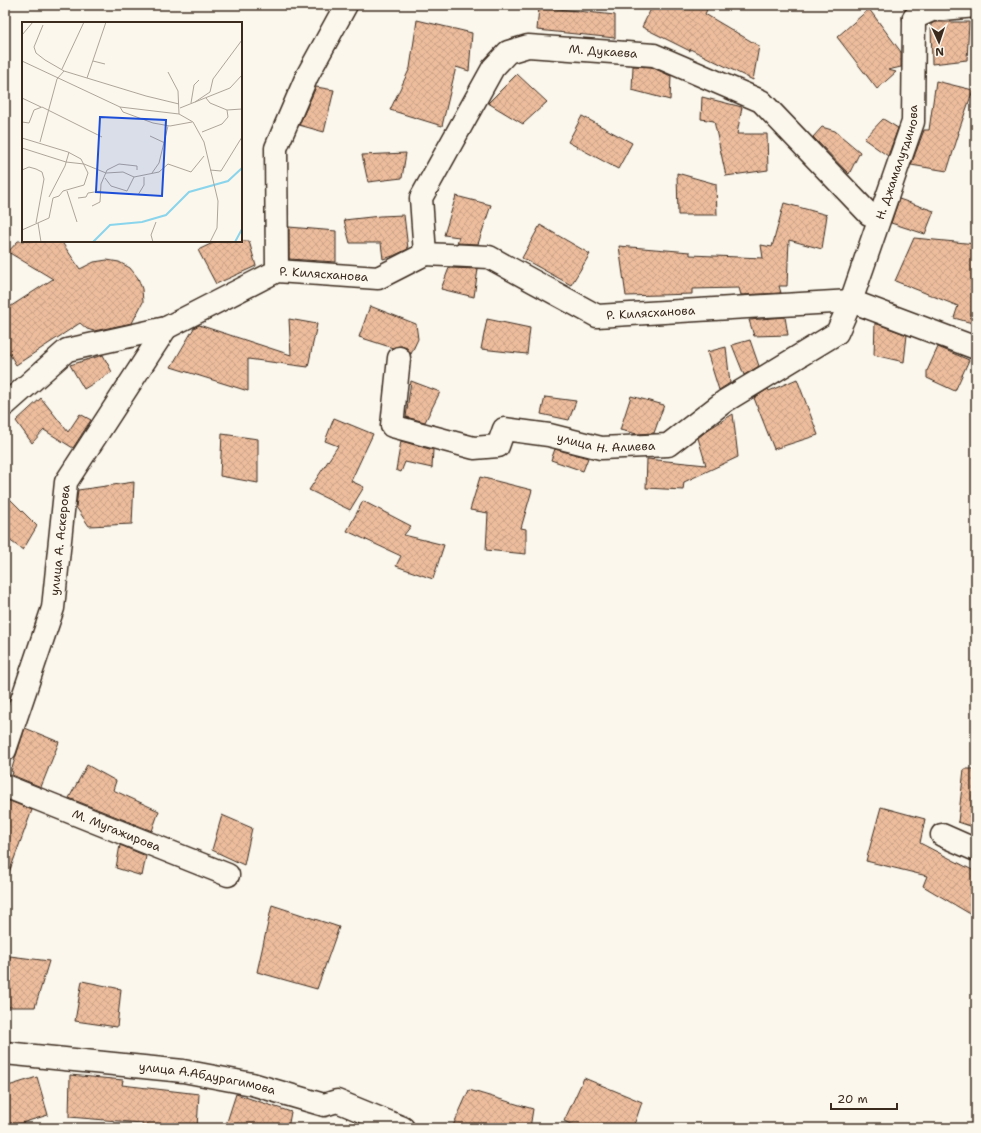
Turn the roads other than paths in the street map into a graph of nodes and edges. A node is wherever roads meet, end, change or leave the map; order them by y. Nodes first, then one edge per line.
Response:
1 (346, 5) edge
2 (976, 6) edge
3 (909, 12) edge
4 (869, 214) dead end
5 (425, 254) junction
6 (277, 271) junction
7 (851, 301) junction
8 (166, 328) junction
9 (976, 348) edge
10 (399, 358) dead end
11 (5, 405) edge
12 (5, 750) edge
13 (5, 786) edge
14 (942, 835) dead end
15 (976, 850) edge
16 (228, 875) dead end
17 (5, 1052) edge
18 (403, 1128) edge

1 - 6 street
2 - 3 street
3 - 7 street, Н. Джамалутдинова
4 - 5 street, М. Дукаева
5 - 6 street, Р. Килясханова
5 - 7 street, Р. Килясханова
6 - 8 street, Р. Килясханова
7 - 9 street
7 - 10 street, улица Н. Алиева
8 - 11 street, Р. Килясханова
8 - 12 street, улица А. Аскерова
13 - 16 street, М. Мугажирова
14 - 15 street
17 - 18 street, улица А.Абдурагимова

